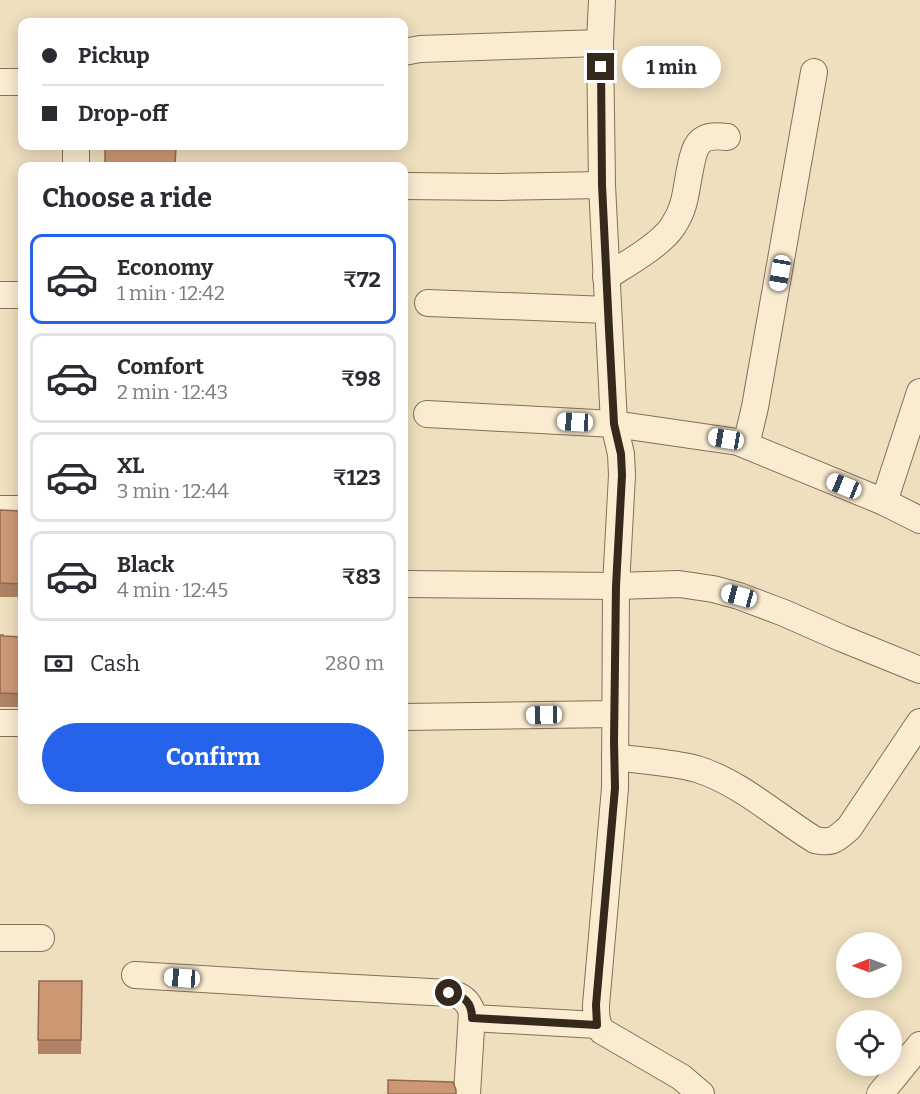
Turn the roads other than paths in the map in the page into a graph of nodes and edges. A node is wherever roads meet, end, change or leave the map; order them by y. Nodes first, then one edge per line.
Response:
1 (602, 0) edge
2 (600, 43) junction
3 (408, 51) edge
4 (814, 72) dead end
5 (0, 82) edge
6 (18, 82) edge
7 (727, 136) dead end
8 (602, 185) junction
9 (408, 186) edge
10 (606, 277) junction
11 (0, 295) edge
12 (18, 295) edge
13 (428, 303) dead end
14 (608, 310) junction
15 (920, 392) edge
16 (427, 414) dead end
17 (614, 424) junction
18 (746, 445) junction
19 (884, 502) junction
20 (0, 509) edge
21 (18, 509) edge
22 (920, 520) edge
23 (408, 584) edge
24 (616, 586) junction
25 (920, 670) edge
26 (615, 714) junction
27 (408, 717) edge
28 (920, 722) edge
29 (0, 723) edge
30 (18, 723) edge
31 (615, 757) junction
32 (0, 938) edge
33 (41, 938) dead end
34 (135, 975) dead end
35 (472, 1018) junction
36 (597, 1025) junction
37 (920, 1045) edge
38 (467, 1094) edge
39 (702, 1094) edge
40 (880, 1094) edge

1 - 2 street
2 - 3 street
2 - 8 street
4 - 18 street
5 - 6 street
7 - 10 street
8 - 9 street
8 - 10 street
10 - 14 street
11 - 12 street
13 - 14 street
14 - 17 street
15 - 19 street
16 - 17 street
17 - 18 street
17 - 24 street
18 - 19 street
19 - 22 street
20 - 21 street
23 - 24 street
24 - 25 street
24 - 26 street
26 - 27 street
26 - 31 street
28 - 31 street
29 - 30 street
31 - 36 street
32 - 33 street
34 - 35 street
35 - 36 street
35 - 38 street
36 - 39 street
37 - 40 street

